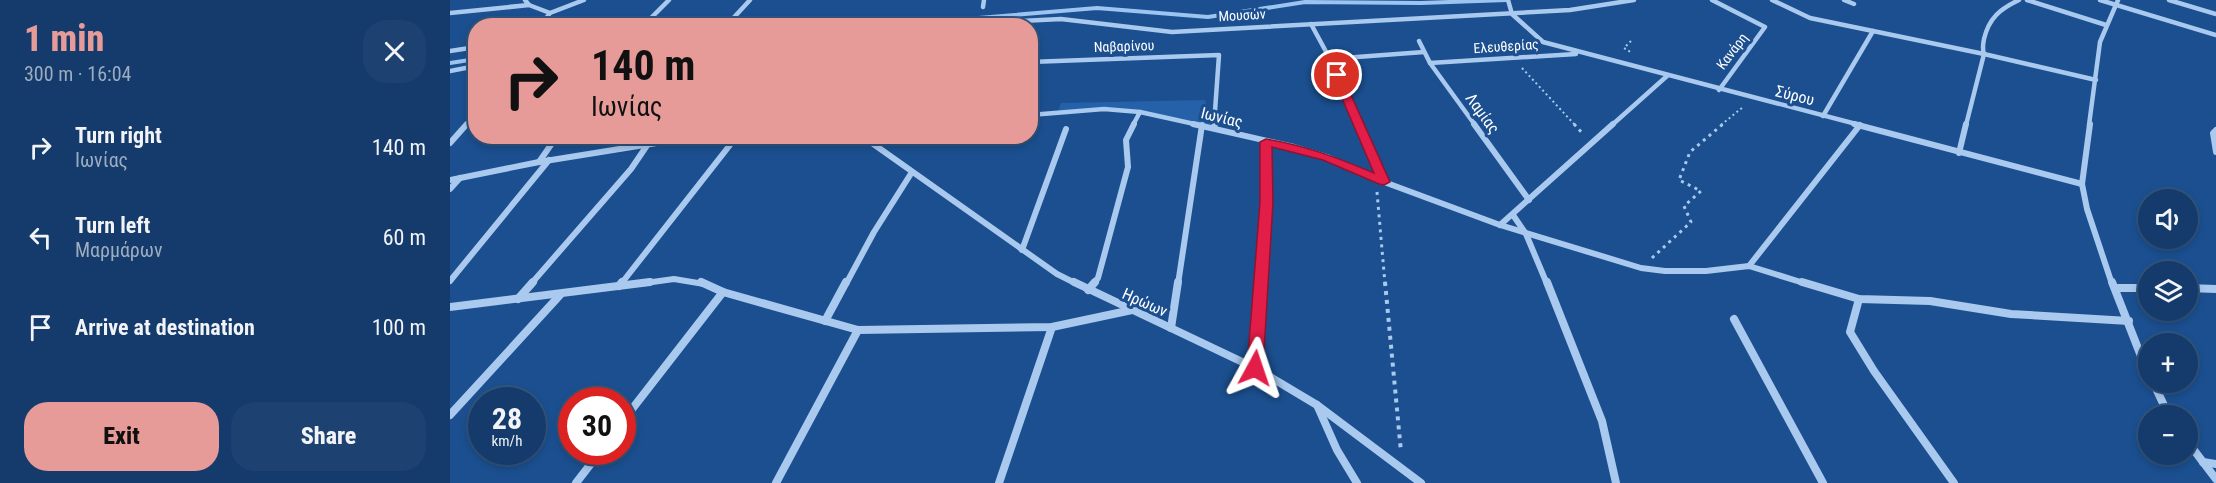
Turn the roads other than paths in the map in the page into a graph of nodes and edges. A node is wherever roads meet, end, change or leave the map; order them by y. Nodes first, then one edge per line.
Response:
1 (525, 0) edge
2 (584, 0) edge
3 (669, 0) edge
4 (750, 0) edge
5 (984, 0) edge
6 (1508, 0) edge
7 (1634, 0) edge
8 (1712, 0) edge
9 (1772, 0) edge
10 (1844, 0) edge
11 (2019, 0) edge
12 (2027, 0) edge
13 (2100, 0) edge
14 (2169, 0) edge
15 (2117, 2) edge
16 (1854, 4) dead end
17 (529, 5) junction
18 (983, 7) dead end
19 (450, 13) edge
20 (550, 13) junction
21 (1512, 14) junction
22 (2216, 14) edge
23 (546, 18) edge
24 (651, 18) edge
25 (733, 18) edge
26 (1038, 20) edge
27 (1311, 24) junction
28 (2106, 25) junction
29 (1873, 31) junction
30 (2216, 35) edge
31 (1419, 41) dead end
32 (468, 48) edge
33 (450, 51) edge
34 (1424, 52) junction
35 (1583, 53) junction
36 (1984, 54) junction
37 (1330, 59) junction
38 (1038, 62) edge
39 (1430, 63) junction
40 (468, 68) edge
41 (450, 71) edge
42 (1667, 76) junction
43 (2096, 80) junction
44 (1719, 90) junction
45 (1140, 112) junction
46 (1038, 114) edge
47 (1823, 116) junction
48 (468, 123) edge
49 (1202, 125) junction
50 (1860, 125) junction
51 (1214, 128) junction
52 (1066, 129) dead end
53 (2216, 130) edge
54 (1266, 142) junction
55 (450, 143) edge
56 (551, 144) edge
57 (648, 144) joint
58 (731, 144) edge
59 (873, 144) edge
60 (2216, 152) edge
61 (1959, 153) junction
62 (550, 160) junction
63 (538, 162) junction
64 (912, 172) junction
65 (460, 178) junction
66 (450, 180) edge
67 (1384, 182) junction
68 (2082, 184) junction
69 (450, 189) edge
70 (1529, 200) junction
71 (1513, 214) junction
72 (1500, 225) junction
73 (1526, 234) junction
74 (1022, 250) junction
75 (1749, 266) junction
76 (450, 281) edge
77 (618, 286) junction
78 (2115, 288) junction
79 (2138, 288) edge
80 (2198, 288) edge
81 (2216, 288) edge
82 (1088, 290) junction
83 (723, 292) junction
84 (561, 294) junction
85 (518, 299) junction
86 (1859, 299) junction
87 (450, 307) edge
88 (1132, 310) junction
89 (1734, 320) dead end
90 (825, 321) junction
91 (2129, 321) junction
92 (1052, 327) junction
93 (1171, 328) junction
94 (858, 330) junction
95 (2138, 346) edge
96 (1255, 368) junction
97 (636, 404) edge
98 (1317, 405) junction
99 (450, 415) edge
100 (2198, 456) edge
101 (2202, 462) junction
102 (2216, 464) edge
103 (590, 465) edge
104 (2216, 479) edge
105 (576, 483) edge
106 (776, 483) edge
107 (999, 483) edge
108 (1357, 483) edge
109 (1421, 483) edge
110 (1616, 483) edge
111 (1823, 483) edge
112 (1954, 483) edge

1 - 17 street
2 - 20 street
3 - 24 street
4 - 25 street
5 - 18 street
6 - 21 street
7 - 21 street, Μουσών
8 - 44 street, Κανάρη
9 - 29 street
10 - 16 street
11 - 36 street
12 - 28 street
13 - 15 street
14 - 22 street
15 - 28 street
15 - 30 street
17 - 19 street
17 - 20 street
20 - 23 street
21 - 27 street, Μουσών
21 - 35 street, Σύρου
26 - 27 street, Μουσών
27 - 37 street
28 - 43 street
29 - 36 street
29 - 47 street
31 - 34 street, Λαμίας
32 - 33 street
34 - 37 street
34 - 39 street, Λαμίας
35 - 39 street, Ελευθερίας
35 - 42 street, Σύρου
36 - 43 street
36 - 61 street
37 - 67 street
38 - 51 street, Ναβαρίνου
39 - 70 street, Λαμίας
40 - 41 street
42 - 44 street, Σύρου
42 - 70 street
43 - 68 street
44 - 47 street, Σύρου
45 - 46 street, Ιωνίας
45 - 49 street, Ιωνίας
45 - 82 street
47 - 50 street, Σύρου
48 - 55 street
49 - 51 street, Ιωνίας
49 - 93 street
50 - 61 street, Σύρου
50 - 75 street
51 - 54 street, Ιωνίας
52 - 74 street
53 - 60 street
54 - 67 street, Ιωνίας
54 - 96 street
56 - 63 street
57 - 62 street
57 - 85 street
58 - 77 street
59 - 64 street, Ηρώων
61 - 68 street, Σύρου
62 - 63 street
62 - 76 street
63 - 65 street
64 - 74 street, Ηρώων
64 - 90 street
65 - 66 street
65 - 69 street
67 - 72 street, Ιωνίας
68 - 78 street
70 - 71 street
71 - 72 street
71 - 73 street
72 - 73 street, Ιωνίας
73 - 75 street, Ιωνίας
73 - 110 street
74 - 82 street, Ηρώων
75 - 86 street
77 - 83 street
77 - 84 street
78 - 79 street
78 - 91 street
80 - 81 street
82 - 88 street, Ηρώων
83 - 90 street
83 - 97 street
84 - 85 street
84 - 99 street
85 - 87 street
86 - 91 street
86 - 112 street
88 - 92 street
88 - 93 street, Ηρώων
89 - 111 street
90 - 94 street
91 - 95 street
92 - 94 street
92 - 107 street
93 - 96 street, Ηρώων
94 - 106 street
96 - 98 street, Ηρώων
98 - 108 street
98 - 109 street, Ηρώων
100 - 101 street
101 - 102 street
101 - 104 street
103 - 105 street

